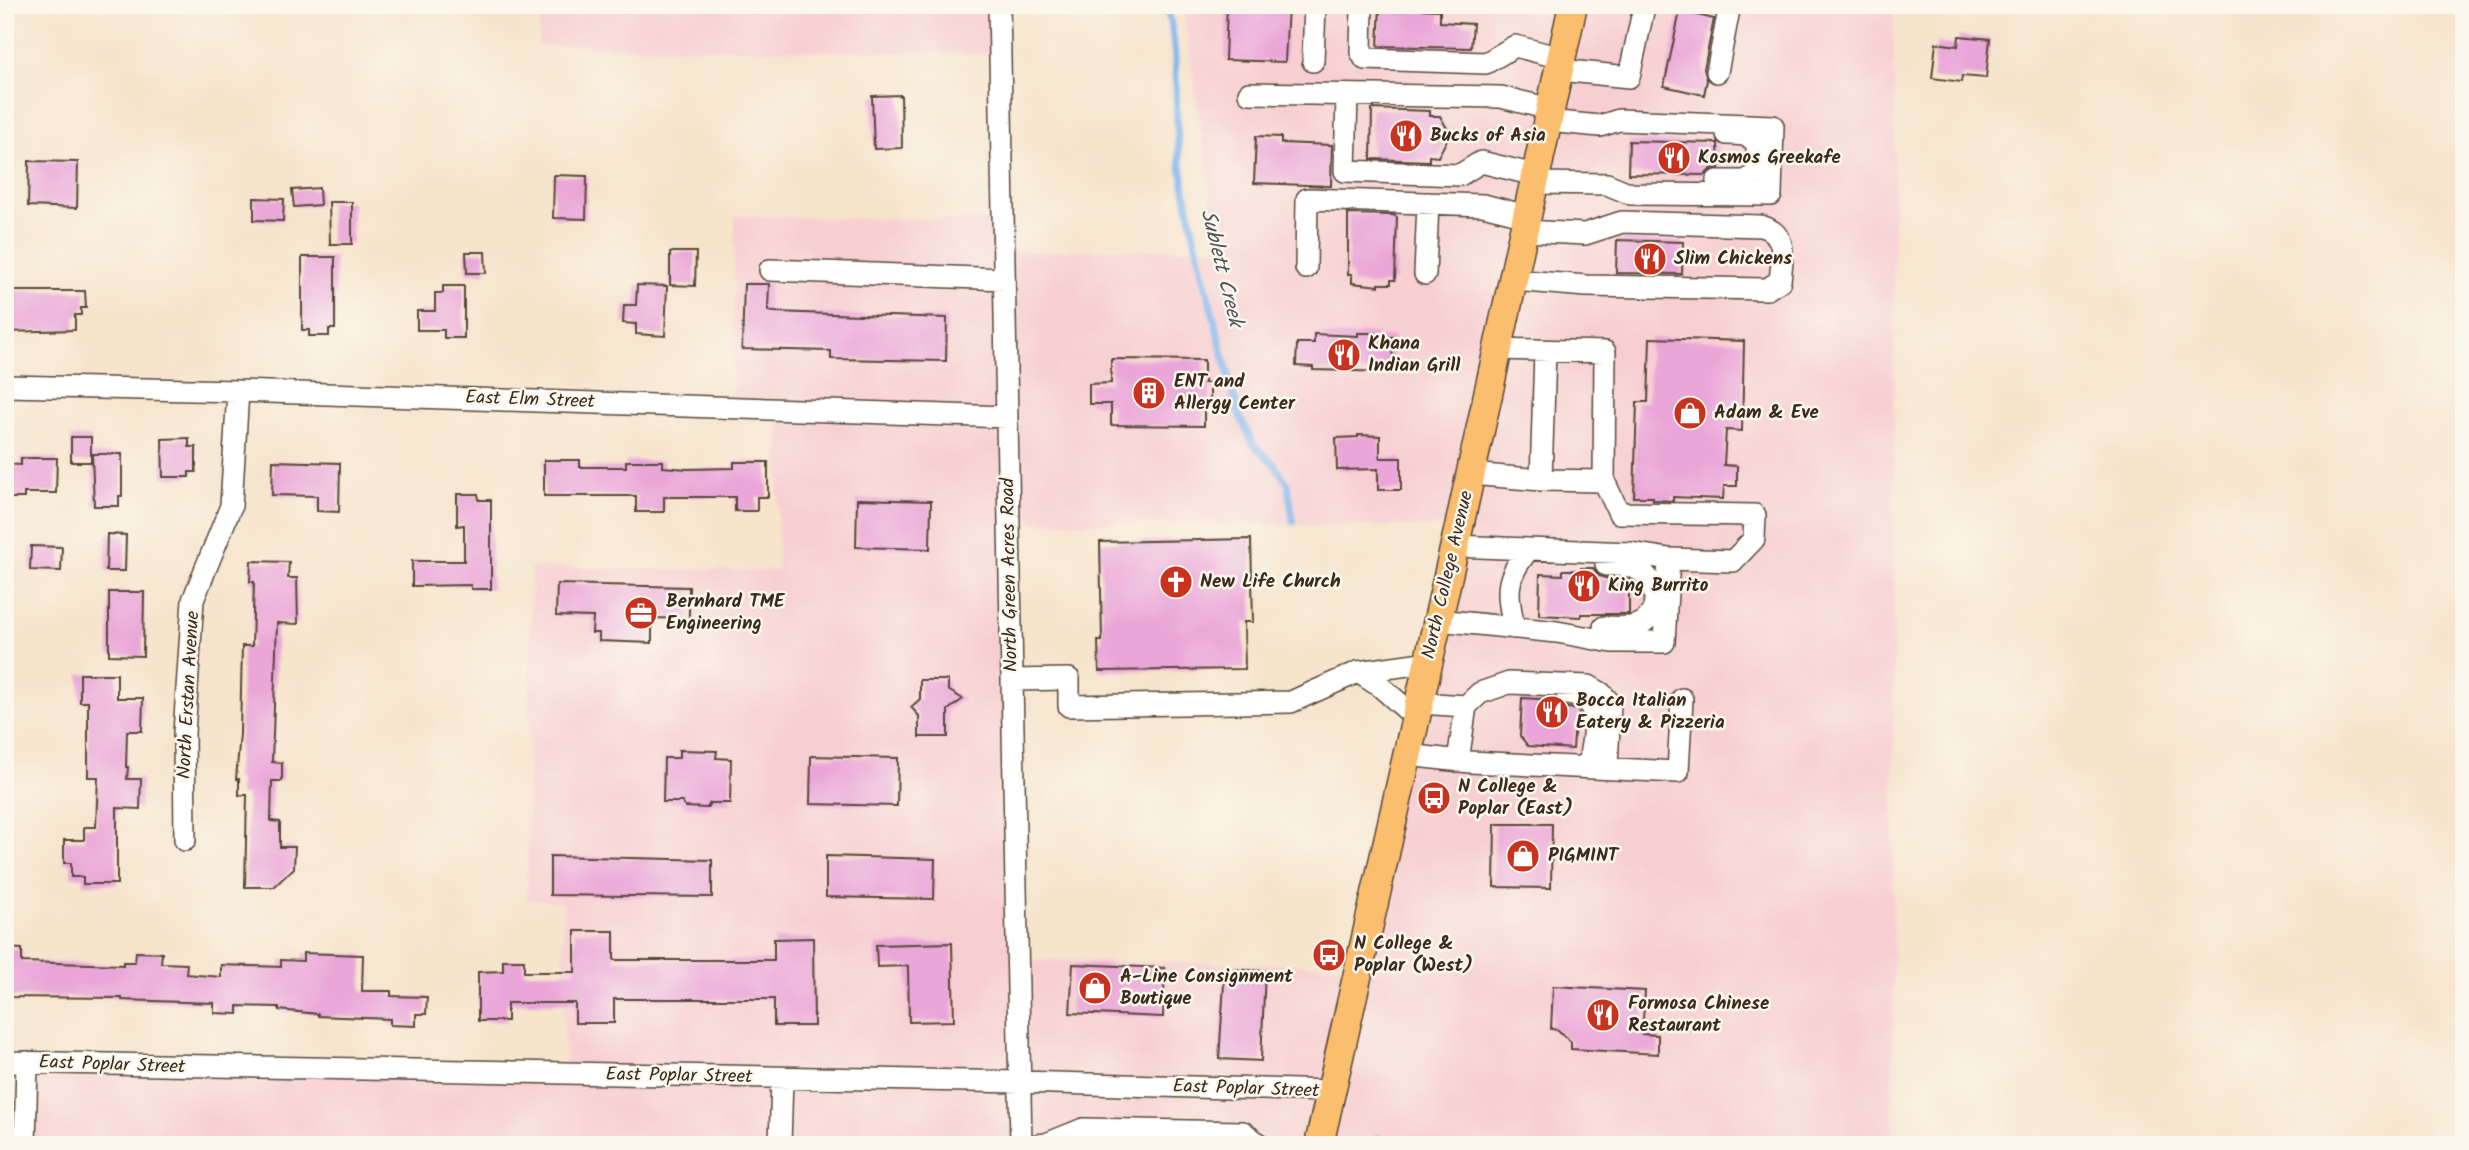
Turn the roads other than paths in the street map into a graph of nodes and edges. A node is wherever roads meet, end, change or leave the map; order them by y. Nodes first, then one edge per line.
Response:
1 (999, 5) edge
2 (1315, 5) edge
3 (1362, 5) edge
4 (1371, 5) edge
5 (1730, 5) edge
6 (1567, 7) edge
7 (1644, 7) dead end
8 (1313, 61) dead end
9 (1433, 61) junction
10 (1560, 64) junction
11 (1717, 72) dead end
12 (1249, 93) dead end
13 (1347, 94) junction
14 (1441, 96) junction
15 (1549, 115) junction
16 (1436, 174) junction
17 (1535, 179) junction
18 (1428, 203) junction
19 (1525, 224) junction
20 (1306, 268) dead end
21 (770, 270) dead end
22 (1425, 274) dead end
23 (1004, 279) junction
24 (1513, 280) junction
25 (1498, 349) junction
26 (1545, 351) junction
27 (5, 386) edge
28 (238, 391) junction
29 (1007, 416) junction
30 (1471, 474) junction
31 (1541, 480) junction
32 (1604, 481) junction
33 (1455, 546) junction
34 (1533, 549) junction
35 (1669, 559) junction
36 (1438, 620) junction
37 (1514, 628) junction
38 (1557, 632) junction
39 (1429, 662) junction
40 (1358, 672) junction
41 (1012, 680) junction
42 (1682, 699) dead end
43 (1466, 706) junction
44 (1417, 710) junction
45 (1407, 755) junction
46 (1458, 761) junction
47 (1597, 768) junction
48 (185, 840) dead end
49 (5, 1062) edge
50 (27, 1062) junction
51 (782, 1078) junction
52 (1020, 1082) junction
53 (1331, 1091) junction
54 (25, 1145) edge
55 (780, 1145) edge
56 (1021, 1145) edge
57 (1038, 1145) edge
58 (1260, 1145) edge
59 (1319, 1145) edge

1 - 23 street, North Green Acres Road
2 - 8 street
3 - 9 street
4 - 9 street
5 - 11 street
6 - 10 main road, North College Avenue
7 - 10 street
9 - 10 street
10 - 15 main road, North College Avenue
12 - 13 street
13 - 14 street
13 - 16 street
14 - 15 street
14 - 16 street
15 - 17 main road, North College Avenue
15 - 17 street
16 - 17 street
17 - 19 main road, North College Avenue
18 - 19 street
18 - 20 street
18 - 22 street
19 - 24 main road, North College Avenue
19 - 24 street
21 - 23 street
23 - 29 street, North Green Acres Road
24 - 25 main road, North College Avenue
25 - 26 street
25 - 30 main road, North College Avenue
26 - 31 street
26 - 32 street
27 - 28 street, East Elm Street
28 - 29 street, East Elm Street
28 - 48 street, North Erstan Avenue
29 - 41 street, North Green Acres Road
30 - 31 street
30 - 33 main road, North College Avenue
31 - 32 street
32 - 35 street
33 - 34 street
33 - 36 main road, North College Avenue
34 - 35 street
34 - 37 street
34 - 38 street
35 - 38 street
36 - 37 street
36 - 39 main road, North College Avenue
37 - 38 street
39 - 40 street
39 - 44 main road, North College Avenue
40 - 41 street
40 - 44 street
41 - 52 street, North Green Acres Road
42 - 47 street
43 - 44 street
43 - 46 street
43 - 47 street
44 - 45 main road, North College Avenue
45 - 46 street
45 - 53 main road, North College Avenue
46 - 47 street
49 - 50 street, East Poplar Street
50 - 51 street, East Poplar Street
50 - 54 street
51 - 52 street, East Poplar Street
51 - 55 street
52 - 53 street, East Poplar Street
52 - 56 street, North Green Acres Road
53 - 59 main road, North College Avenue
57 - 58 street

